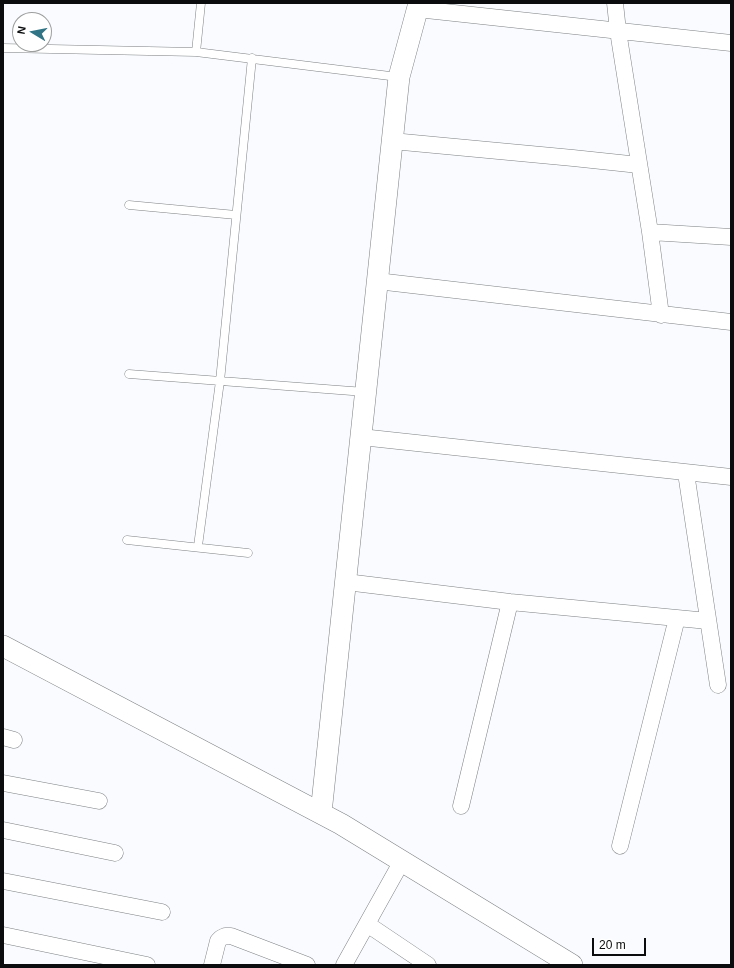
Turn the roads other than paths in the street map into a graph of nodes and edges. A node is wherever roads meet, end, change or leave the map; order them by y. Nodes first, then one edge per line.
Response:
1 (201, 3) edge
2 (615, 3) edge
3 (418, 6) edge
4 (618, 31) junction
5 (731, 43) edge
6 (3, 48) edge
7 (196, 52) junction
8 (252, 58) junction
9 (399, 77) junction
10 (392, 141) junction
11 (639, 165) junction
12 (129, 206) dead end
13 (236, 215) junction
14 (650, 232) junction
15 (731, 237) edge
16 (377, 281) junction
17 (661, 315) junction
18 (731, 322) edge
19 (129, 374) dead end
20 (220, 381) junction
21 (366, 392) junction
22 (361, 437) junction
23 (686, 473) junction
24 (731, 477) edge
25 (128, 540) dead end
26 (198, 546) junction
27 (248, 553) dead end
28 (346, 582) junction
29 (510, 602) junction
30 (677, 618) junction
31 (708, 621) junction
32 (3, 646) edge
33 (718, 685) dead end
34 (3, 783) edge
35 (99, 801) dead end
36 (461, 806) dead end
37 (321, 814) junction
38 (3, 830) edge
39 (620, 846) dead end
40 (115, 853) dead end
41 (402, 861) junction
42 (3, 881) edge
43 (162, 912) dead end
44 (367, 924) junction
45 (3, 935) edge
46 (147, 965) edge
47 (212, 965) edge
48 (307, 965) edge
49 (344, 965) edge
50 (428, 965) edge
51 (572, 965) edge

1 - 7 lane
2 - 4 street
3 - 4 street
3 - 9 street
4 - 5 street
4 - 11 street
6 - 7 lane
7 - 8 lane
8 - 9 lane
8 - 13 lane
9 - 10 street
10 - 11 street
10 - 16 street
11 - 14 street
12 - 13 lane
13 - 20 lane
14 - 15 street
14 - 17 street
16 - 17 street
16 - 21 street
17 - 18 street
19 - 20 lane
20 - 21 lane
20 - 26 lane
21 - 22 street
22 - 23 street
22 - 28 street
23 - 24 street
23 - 31 street
25 - 26 lane
26 - 27 lane
28 - 29 street
28 - 37 street
29 - 30 street
29 - 36 street
30 - 31 street
30 - 39 street
31 - 33 street
32 - 37 street
34 - 35 street
37 - 41 street
38 - 40 street
41 - 44 street
41 - 51 street
42 - 43 street
44 - 49 street
44 - 50 street
45 - 46 street
47 - 48 street

